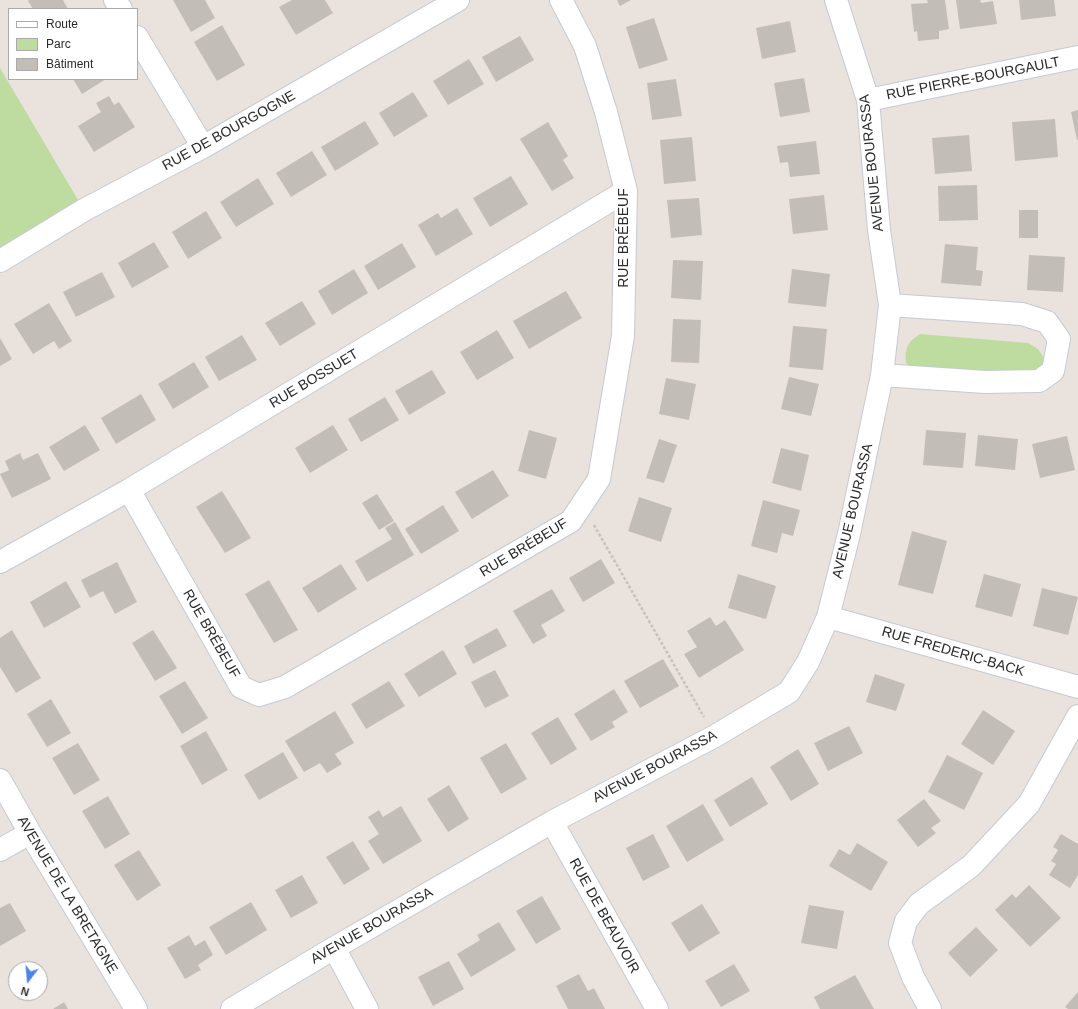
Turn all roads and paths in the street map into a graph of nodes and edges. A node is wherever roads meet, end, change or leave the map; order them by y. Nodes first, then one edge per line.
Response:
1 (458, 0) edge
2 (561, 0) edge
3 (836, 0) edge
4 (138, 39) edge
5 (1078, 57) edge
6 (868, 100) junction
7 (203, 147) junction
8 (626, 191) junction
9 (0, 261) edge
10 (890, 305) junction
11 (882, 375) junction
12 (129, 490) junction
13 (582, 504) junction
14 (0, 562) edge
15 (828, 617) junction
16 (1078, 687) edge
17 (1078, 716) edge
18 (715, 736) junction
19 (0, 780) edge
20 (552, 822) junction
21 (30, 833) junction
22 (0, 850) edge
23 (334, 948) junction
24 (136, 1009) edge
25 (232, 1009) edge
26 (367, 1009) edge
27 (657, 1009) edge
28 (930, 1009) edge

1 - 7 street, RUE DE BOURGOGNE
2 - 8 street, RUE BRÉBEUF
3 - 6 street, AVENUE BOURASSA
4 - 7 street
5 - 6 street, RUE PIERRE-BOURGAULT
6 - 10 street, AVENUE BOURASSA
7 - 9 street, RUE DE BOURGOGNE
8 - 12 street, RUE BOSSUET
8 - 13 street, RUE BRÉBEUF
10 - 11 street, AVENUE BOURASSA
10 - 11 street
11 - 15 street, AVENUE BOURASSA
12 - 13 street, RUE BRÉBEUF
12 - 14 street, RUE BOSSUET
13 - 18 path
15 - 16 street, RUE FREDERIC-BACK
15 - 18 street, AVENUE BOURASSA
17 - 28 street
18 - 20 street, AVENUE BOURASSA
19 - 21 street, AVENUE DE LA BRETAGNE
20 - 23 street, AVENUE BOURASSA
20 - 27 street, RUE DE BEAUVOIR
21 - 22 street
21 - 24 street, AVENUE DE LA BRETAGNE
23 - 25 street, AVENUE BOURASSA
23 - 26 street

